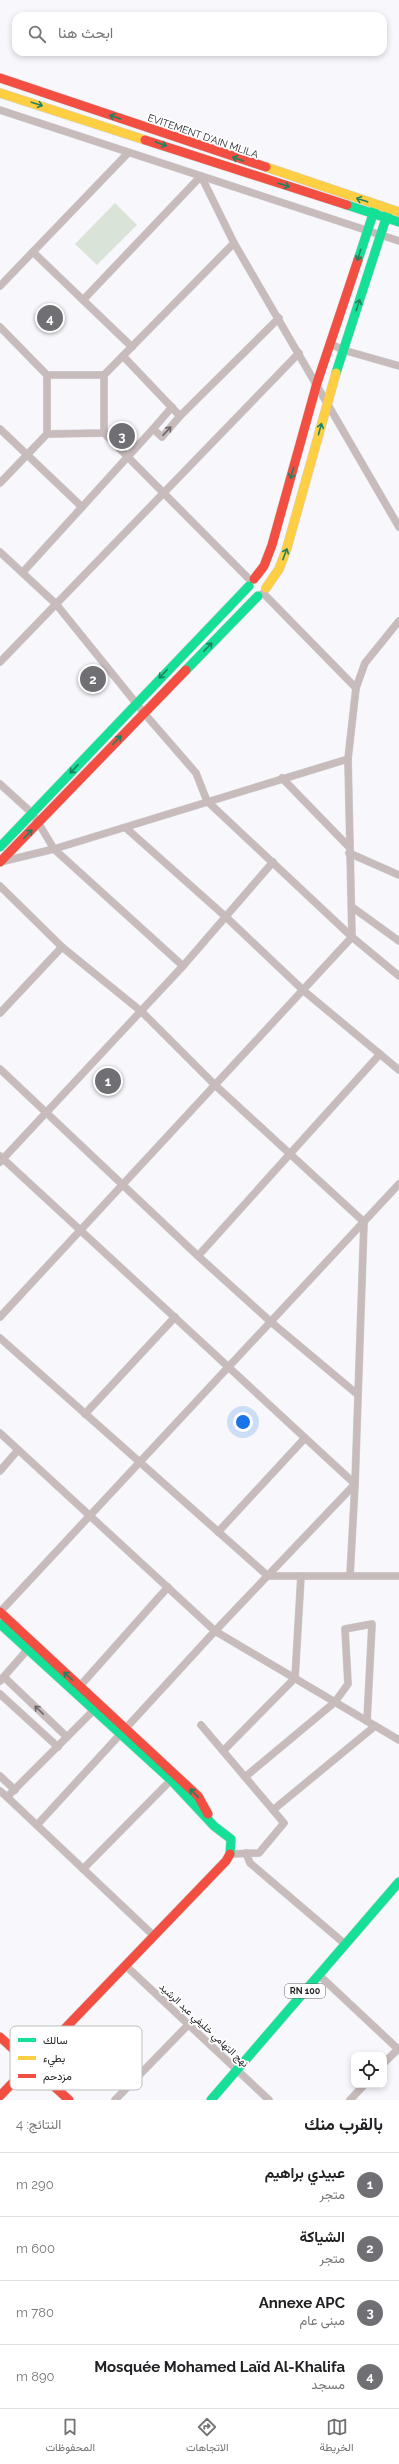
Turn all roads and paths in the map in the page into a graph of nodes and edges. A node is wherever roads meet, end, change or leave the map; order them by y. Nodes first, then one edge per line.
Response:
1 (2, 79) edge
2 (0, 92) edge
3 (0, 110) edge
4 (128, 152) junction
5 (201, 176) junction
6 (389, 208) junction
7 (374, 209) junction
8 (399, 212) edge
9 (386, 218) junction
10 (399, 222) edge
11 (367, 231) junction
12 (380, 234) junction
13 (399, 241) edge
14 (234, 243) junction
15 (33, 252) junction
16 (0, 286) edge
17 (83, 300) junction
18 (279, 318) junction
19 (0, 327) edge
20 (331, 344) junction
21 (132, 347) junction
22 (343, 350) junction
23 (299, 353) junction
24 (123, 356) junction
25 (399, 366) edge
26 (47, 375) junction
27 (104, 375) junction
28 (317, 383) junction
29 (327, 402) junction
30 (172, 407) junction
31 (180, 416) junction
32 (153, 429) junction
33 (0, 430) edge
34 (104, 433) junction
35 (47, 434) junction
36 (27, 454) junction
37 (127, 456) junction
38 (0, 483) edge
39 (163, 492) junction
40 (82, 507) junction
41 (399, 527) edge
42 (0, 552) edge
43 (23, 572) junction
44 (251, 582) junction
45 (262, 592) junction
46 (56, 604) junction
47 (399, 621) edge
48 (1, 660) edge
49 (356, 688) junction
50 (136, 703) junction
51 (144, 712) junction
52 (348, 759) junction
53 (282, 778) junction
54 (0, 784) edge
55 (207, 800) junction
56 (33, 814) junction
57 (38, 823) junction
58 (126, 828) junction
59 (0, 847) edge
60 (54, 849) junction
61 (349, 850) junction
62 (0, 862) edge
63 (273, 862) junction
64 (399, 875) edge
65 (0, 886) edge
66 (352, 907) junction
67 (226, 917) junction
68 (352, 937) junction
69 (399, 941) edge
70 (62, 947) junction
71 (183, 966) junction
72 (399, 976) edge
73 (304, 991) junction
74 (142, 1012) junction
75 (0, 1014) edge
76 (380, 1054) junction
77 (0, 1069) edge
78 (399, 1070) edge
79 (214, 1085) junction
80 (48, 1113) junction
81 (288, 1154) junction
82 (1, 1159) edge
83 (399, 1184) edge
84 (124, 1185) junction
85 (364, 1222) junction
86 (81, 1230) junction
87 (198, 1256) junction
88 (0, 1317) edge
89 (175, 1317) junction
90 (271, 1322) junction
91 (0, 1338) edge
92 (228, 1367) junction
93 (356, 1394) junction
94 (84, 1414) junction
95 (0, 1433) edge
96 (305, 1438) junction
97 (18, 1450) junction
98 (139, 1464) junction
99 (0, 1471) edge
100 (355, 1484) junction
101 (90, 1516) junction
102 (218, 1532) junction
103 (268, 1576) junction
104 (301, 1576) junction
105 (350, 1576) junction
106 (399, 1576) edge
107 (168, 1587) junction
108 (0, 1612) edge
109 (0, 1624) edge
110 (215, 1631) junction
111 (28, 1649) junction
112 (295, 1678) junction
113 (2, 1679) edge
114 (80, 1686) junction
115 (0, 1694) edge
116 (336, 1702) junction
117 (97, 1707) junction
118 (367, 1721) junction
119 (201, 1725) dead end
120 (375, 1726) junction
121 (124, 1732) junction
122 (67, 1737) junction
123 (399, 1740) edge
124 (58, 1747) junction
125 (223, 1750) junction
126 (0, 1776) edge
127 (246, 1777) junction
128 (171, 1780) junction
129 (15, 1790) junction
130 (0, 1791) edge
131 (7, 1798) junction
132 (274, 1810) junction
133 (37, 1825) junction
134 (214, 1826) junction
135 (246, 1853) junction
136 (231, 1854) junction
137 (84, 1869) junction
138 (399, 1882) edge
139 (154, 1936) junction
140 (344, 1944) junction
141 (125, 1965) junction
142 (319, 1975) junction
143 (189, 2024) junction
144 (66, 2026) edge
145 (0, 2037) edge
146 (10, 2046) edge
147 (399, 2049) edge
148 (387, 2060) edge
149 (238, 2070) junction
150 (142, 2072) edge
151 (10, 2085) edge
152 (361, 2088) edge
153 (59, 2090) edge
154 (125, 2090) edge
155 (0, 2096) edge
156 (70, 2100) edge
157 (115, 2100) edge
158 (210, 2100) edge
159 (270, 2100) edge
160 (350, 2100) edge

1 - 2 street
7 -> 1 main road, EVITEMENT D'AIN MLILA
2 -> 7 main road, EVITEMENT D'AIN MLILA
3 - 4 street
4 - 5 street
4 - 15 street
5 - 11 street
5 - 14 street
5 - 17 street
6 - 7 main road, EVITEMENT D'AIN MLILA
6 - 8 main road, EVITEMENT D'AIN MLILA
6 - 9 main road
7 - 9 main road, EVITEMENT D'AIN MLILA
7 - 11 main road
9 - 10 main road, EVITEMENT D'AIN MLILA
9 - 12 main road
11 - 12 street
11 -> 20 main road
12 - 13 street
22 -> 12 main road
14 - 18 street
14 - 21 street
15 - 16 street
15 - 17 street
17 - 21 street
18 - 23 street
18 - 31 street
19 - 26 street
20 - 22 street
20 - 28 main road
21 - 24 street
22 - 25 street
22 - 29 main road
23 - 28 street
23 - 39 street
24 - 27 street
24 - 30 street
26 - 27 street
26 - 35 street
27 - 34 street
28 - 29 street
28 -> 44 main road
29 - 41 street
45 -> 29 main road
30 - 31 street
30 - 32 street
32 -> 31 street
32 - 37 street
33 - 36 street
34 - 35 street
34 - 37 street
35 - 36 street
36 - 38 street
36 - 40 street
37 - 39 street
37 - 40 street
39 - 44 street
39 - 46 street
40 - 43 street
42 - 43 street
43 - 46 street
44 - 45 main road
44 - 45 main road
44 -> 50 main road
45 - 49 street
51 -> 45 main road
46 - 48 street
46 - 50 street
47 - 49 street
49 - 52 street
50 - 51 street
50 -> 56 main road
51 - 55 street
57 -> 51 main road
52 - 53 street
52 - 61 street
53 - 55 street
53 - 61 street
54 - 56 street
55 - 58 street
55 - 63 street
56 - 57 street
56 - 59 main road
57 - 60 street
62 -> 57 main road
58 - 60 street
58 - 67 street
60 - 62 street
60 - 71 street
61 - 64 street
61 - 66 street
63 - 67 street
63 - 68 street
65 - 70 street
66 - 68 street
66 - 69 street
67 - 71 street
67 - 73 street
68 - 72 street
68 - 73 street
70 - 74 street
70 - 75 street
71 - 74 street
73 - 76 street
73 - 79 street
74 - 79 street
74 - 80 street
76 - 78 street
76 - 81 street
77 - 80 street
79 - 81 street
79 - 84 street
80 - 82 street
80 - 84 street
81 - 85 street
81 - 87 street
82 - 86 street
83 - 85 street
84 - 86 street
84 - 87 street
85 - 90 street
85 - 93 street
86 - 88 street
86 - 89 street
87 - 90 street
89 - 92 street
89 - 94 street
90 - 92 street
90 - 93 street
91 - 94 street
92 - 96 street
92 - 98 street
93 - 100 street
94 - 98 street
95 - 97 street
96 - 100 street
96 - 102 street
97 - 99 street
97 - 101 street
98 - 101 street
98 - 102 street
100 - 103 street
100 - 105 street
101 - 107 street
101 - 108 street
102 - 103 street
103 - 104 street
103 - 110 street
104 - 105 street
104 - 112 street
105 - 106 street
107 - 110 street
107 - 114 street
114 -> 108 main road
109 - 111 main road
110 - 112 street
110 - 121 street
111 - 113 street
111 - 117 main road
112 - 116 street
112 - 125 street
122 -> 113 street
114 - 117 main road
115 - 124 street
116 - 118 street
116 - 118 street
116 - 127 street
117 - 121 main road
117 - 122 street
118 - 120 street
119 - 125 street
120 - 123 street
120 - 132 street
121 - 128 main road
121 - 133 street
134 -> 121 main road
122 - 124 street
124 - 129 street
125 - 127 street
126 - 129 street
127 - 132 street
128 - 134 main road
128 - 137 street
129 - 131 street
130 - 131 street
131 - 133 street
132 - 135 street
133 - 137 street
134 - 136 main road
135 - 136 street
135 - 140 street
136 - 139 main road
137 - 139 street
138 - 140 main road, RN 100
139 - 141 main road
140 - 142 main road, RN 100
141 - 143 street, نهج التهامي خليفي عبد الرشيد
141 - 144 main road
142 - 147 street
142 - 149 main road, RN 100
143 - 149 street, نهج التهامي خليفي عبد الرشيد
143 - 150 street
145 - 146 main road
147 - 148 street
149 - 158 main road, RN 100
149 - 159 street, نهج التهامي خليفي عبد الرشيد
151 - 155 main road
152 - 160 street
153 - 156 main road
154 - 157 street

